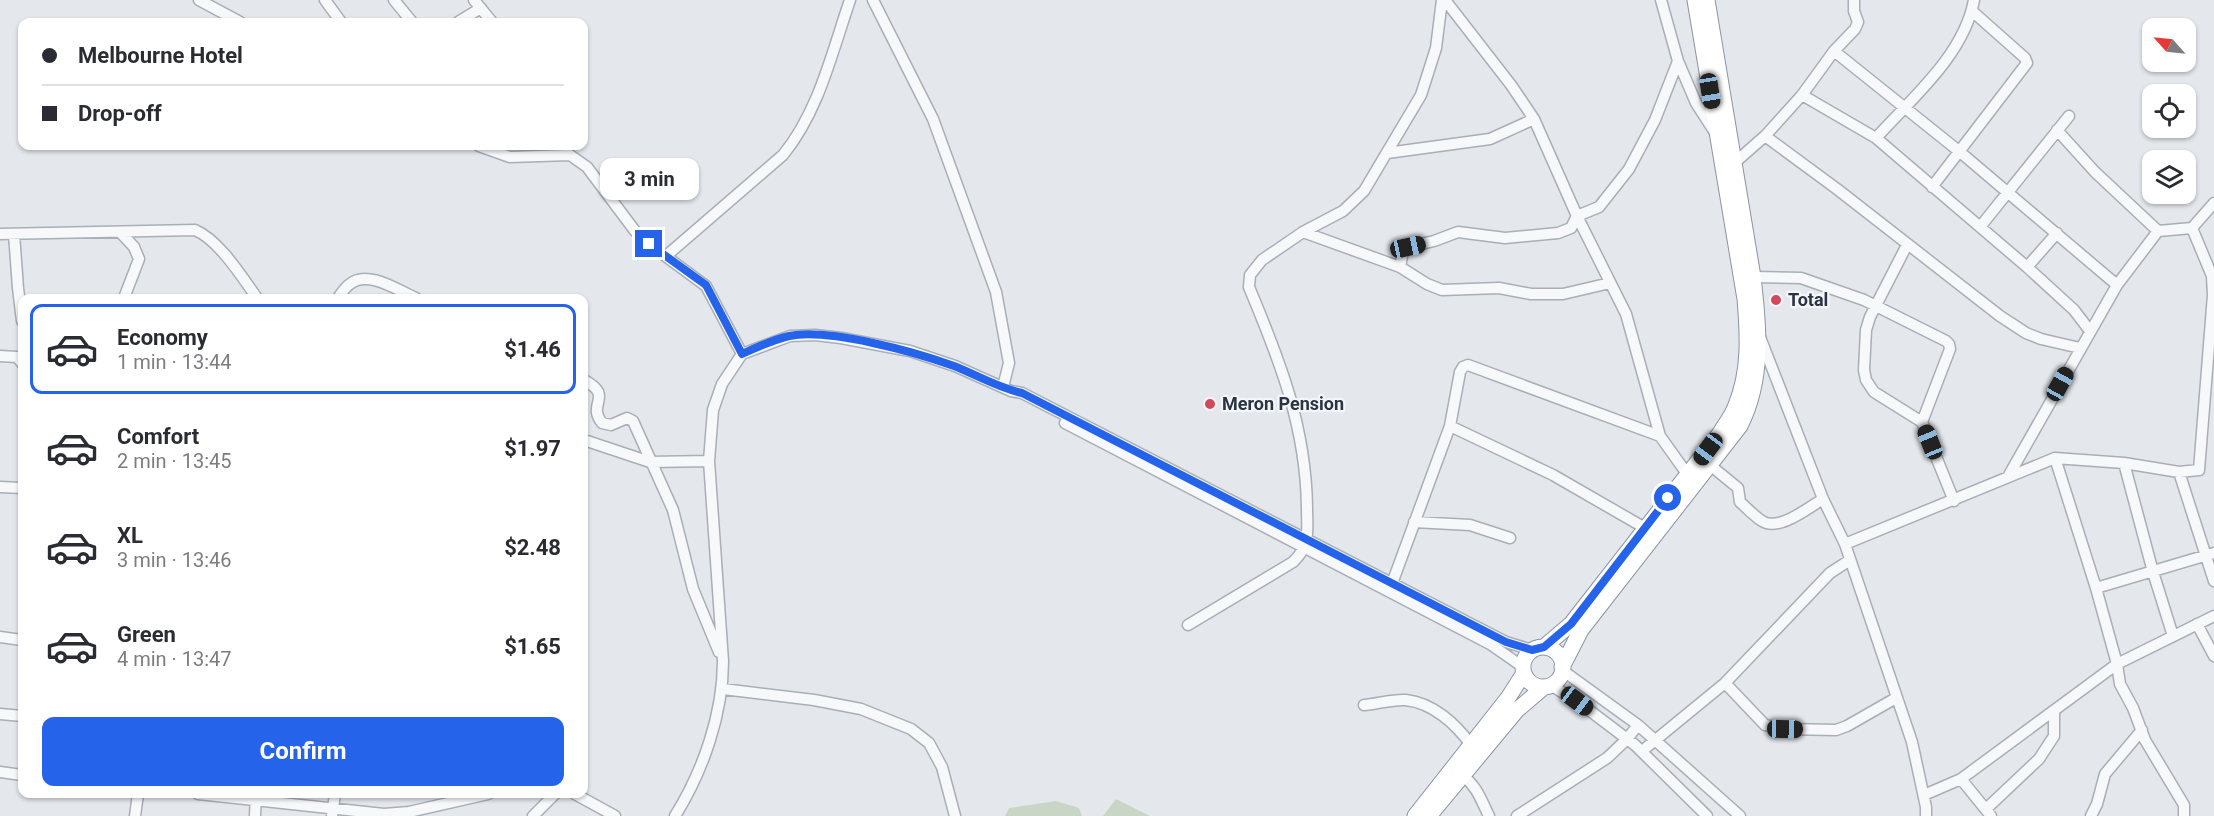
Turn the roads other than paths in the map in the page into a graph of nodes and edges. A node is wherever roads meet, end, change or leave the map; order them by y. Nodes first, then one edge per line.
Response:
1 (199, 0) edge
2 (325, 0) edge
3 (394, 0) edge
4 (850, 0) edge
5 (873, 0) edge
6 (1444, 0) edge
7 (1661, 0) edge
8 (1695, 0) edge
9 (1707, 0) edge
10 (1854, 0) edge
11 (478, 4) edge
12 (1973, 6) edge
13 (233, 18) edge
14 (338, 18) edge
15 (409, 18) edge
16 (462, 18) edge
17 (489, 18) edge
18 (1834, 51) junction
19 (1678, 61) junction
20 (1802, 94) junction
21 (1903, 108) junction
22 (2069, 116) dead end
23 (1534, 119) junction
24 (2057, 130) junction
25 (1718, 136) junction
26 (1765, 136) junction
27 (1876, 138) junction
28 (490, 150) edge
29 (568, 150) edge
30 (1960, 152) junction
31 (1387, 153) junction
32 (1729, 168) junction
33 (1932, 186) junction
34 (2008, 192) junction
35 (2213, 205) edge
36 (1578, 216) junction
37 (1980, 227) junction
38 (2192, 228) junction
39 (2158, 231) junction
40 (1303, 232) junction
41 (121, 233) junction
42 (2057, 233) junction
43 (0, 234) edge
44 (14, 234) junction
45 (1907, 245) junction
46 (666, 256) junction
47 (1400, 267) junction
48 (2027, 267) junction
49 (1753, 277) junction
50 (1610, 283) junction
51 (2117, 285) junction
52 (19, 294) edge
53 (126, 294) edge
54 (254, 294) edge
55 (341, 294) edge
56 (407, 294) edge
57 (1875, 306) junction
58 (1753, 328) junction
59 (2090, 330) junction
60 (2080, 348) junction
61 (742, 354) junction
62 (0, 357) edge
63 (18, 358) edge
64 (588, 382) edge
65 (1007, 389) junction
66 (1922, 422) junction
67 (1450, 426) junction
68 (1660, 436) junction
69 (588, 441) edge
70 (2055, 458) junction
71 (710, 461) junction
72 (650, 462) junction
73 (2124, 463) junction
74 (1710, 465) junction
75 (2179, 472) junction
76 (2009, 475) junction
77 (1691, 480) junction
78 (0, 488) edge
79 (18, 489) edge
80 (1823, 499) junction
81 (1954, 501) junction
82 (1414, 522) junction
83 (1645, 528) junction
84 (1510, 538) dead end
85 (1306, 544) junction
86 (1845, 544) junction
87 (2210, 555) edge
88 (1850, 560) junction
89 (2153, 572) junction
90 (2214, 581) edge
91 (1390, 587) junction
92 (2096, 588) junction
93 (2214, 616) edge
94 (2197, 624) junction
95 (1188, 625) dead end
96 (2173, 636) junction
97 (0, 637) edge
98 (18, 639) edge
99 (1538, 648) junction
100 (2214, 656) edge
101 (723, 661) junction
102 (2117, 664) junction
103 (1562, 668) junction
104 (1523, 670) junction
105 (1725, 682) junction
106 (1547, 686) junction
107 (723, 689) junction
108 (1896, 698) junction
109 (1364, 705) dead end
110 (2054, 711) junction
111 (0, 714) edge
112 (18, 716) edge
113 (1638, 725) junction
114 (2142, 730) junction
115 (1627, 739) junction
116 (1655, 740) junction
117 (1471, 745) junction
118 (1642, 751) junction
119 (0, 772) edge
120 (18, 774) edge
121 (1462, 775) junction
122 (1961, 778) junction
123 (1924, 795) junction
124 (137, 798) edge
125 (256, 798) edge
126 (266, 798) edge
127 (470, 798) edge
128 (551, 798) edge
129 (582, 798) edge
130 (332, 812) edge
131 (1989, 813) edge
132 (135, 816) edge
133 (255, 816) edge
134 (533, 816) edge
135 (615, 816) edge
136 (675, 816) edge
137 (956, 816) edge
138 (1415, 816) edge
139 (1429, 816) edge
140 (1489, 816) edge
141 (1518, 816) edge
142 (1707, 816) edge
143 (1740, 816) edge
144 (1926, 816) edge
145 (2091, 816) edge
146 (2184, 816) edge

1 - 13 street
2 - 14 street
3 - 15 street
4 - 46 street
5 - 65 street
6 - 23 street
6 - 31 street
7 - 19 street
8 - 25 highway
9 - 32 highway
10 - 18 street
11 - 16 street
11 - 17 street
12 - 21 street
12 - 30 street
18 - 20 street
18 - 21 street
19 - 25 street
19 - 36 street
20 - 26 street
20 - 27 street
21 - 27 street
21 - 30 street
22 - 24 street
23 - 31 street
23 - 36 street
24 - 34 street
24 - 39 street
25 - 32 highway
26 - 32 street
26 - 45 street
27 - 33 street
28 - 29 street
29 - 46 street
30 - 33 street
30 - 34 street
31 - 40 street
32 - 49 highway
32 - 58 highway
33 - 37 street
34 - 37 street
34 - 42 street
35 - 38 street
36 - 47 street
36 - 50 street
37 - 48 street
38 - 39 street
38 - 75 street
39 - 51 street
40 - 47 street
40 - 85 street
41 - 44 street
41 - 53 street
41 - 54 street
42 - 48 street
42 - 51 street
43 - 44 street
44 - 52 street
45 - 57 street
45 - 60 street
46 - 61 street
47 - 50 street
48 - 59 street
49 - 57 street
49 - 58 highway
50 - 68 street
51 - 59 street
55 - 56 street
57 - 66 street
57 - 66 street
58 - 74 highway
58 - 77 highway
58 - 80 street
59 - 60 street
60 - 76 street
61 - 65 street
61 - 71 street
62 - 63 street
64 - 72 street
65 - 85 street
66 - 81 street
67 - 68 street
67 - 82 street
67 - 83 street
68 - 77 street
69 - 72 street
70 - 73 street
70 - 76 street
70 - 92 street
71 - 72 street
71 - 101 street
72 - 101 street
73 - 75 street
73 - 89 street
74 - 77 highway
74 - 80 street
75 - 87 street
76 - 81 street
77 - 83 highway
77 - 103 highway
78 - 79 street
80 - 86 street
81 - 86 street
82 - 84 street
82 - 91 street
83 - 99 highway
85 - 91 street
85 - 95 street
86 - 88 street
87 - 89 street
87 - 90 street
88 - 105 street
88 - 108 street
89 - 92 street
89 - 96 street
91 - 99 street
91 - 104 street
92 - 102 street
93 - 94 street
94 - 96 street
94 - 100 street
96 - 102 street
97 - 98 street
99 - 103 highway
99 - 104 highway
101 - 107 street
102 - 110 street
102 - 114 street
103 - 106 highway
103 - 113 street
104 - 106 highway
104 - 117 highway
105 - 108 street
105 - 116 street
106 - 115 street
106 - 121 highway
107 - 136 street
107 - 137 street
108 - 123 street
109 - 117 street
110 - 122 street
110 - 131 street
111 - 112 street
113 - 115 street
113 - 116 street
114 - 145 street
114 - 146 street
115 - 118 street
115 - 141 street
116 - 118 street
116 - 143 street
117 - 138 highway
118 - 142 street
119 - 120 street
121 - 139 highway
121 - 140 street
122 - 123 street
122 - 131 street
123 - 144 street
124 - 132 street
125 - 133 street
126 - 130 street
127 - 130 street
128 - 134 street
129 - 135 street

